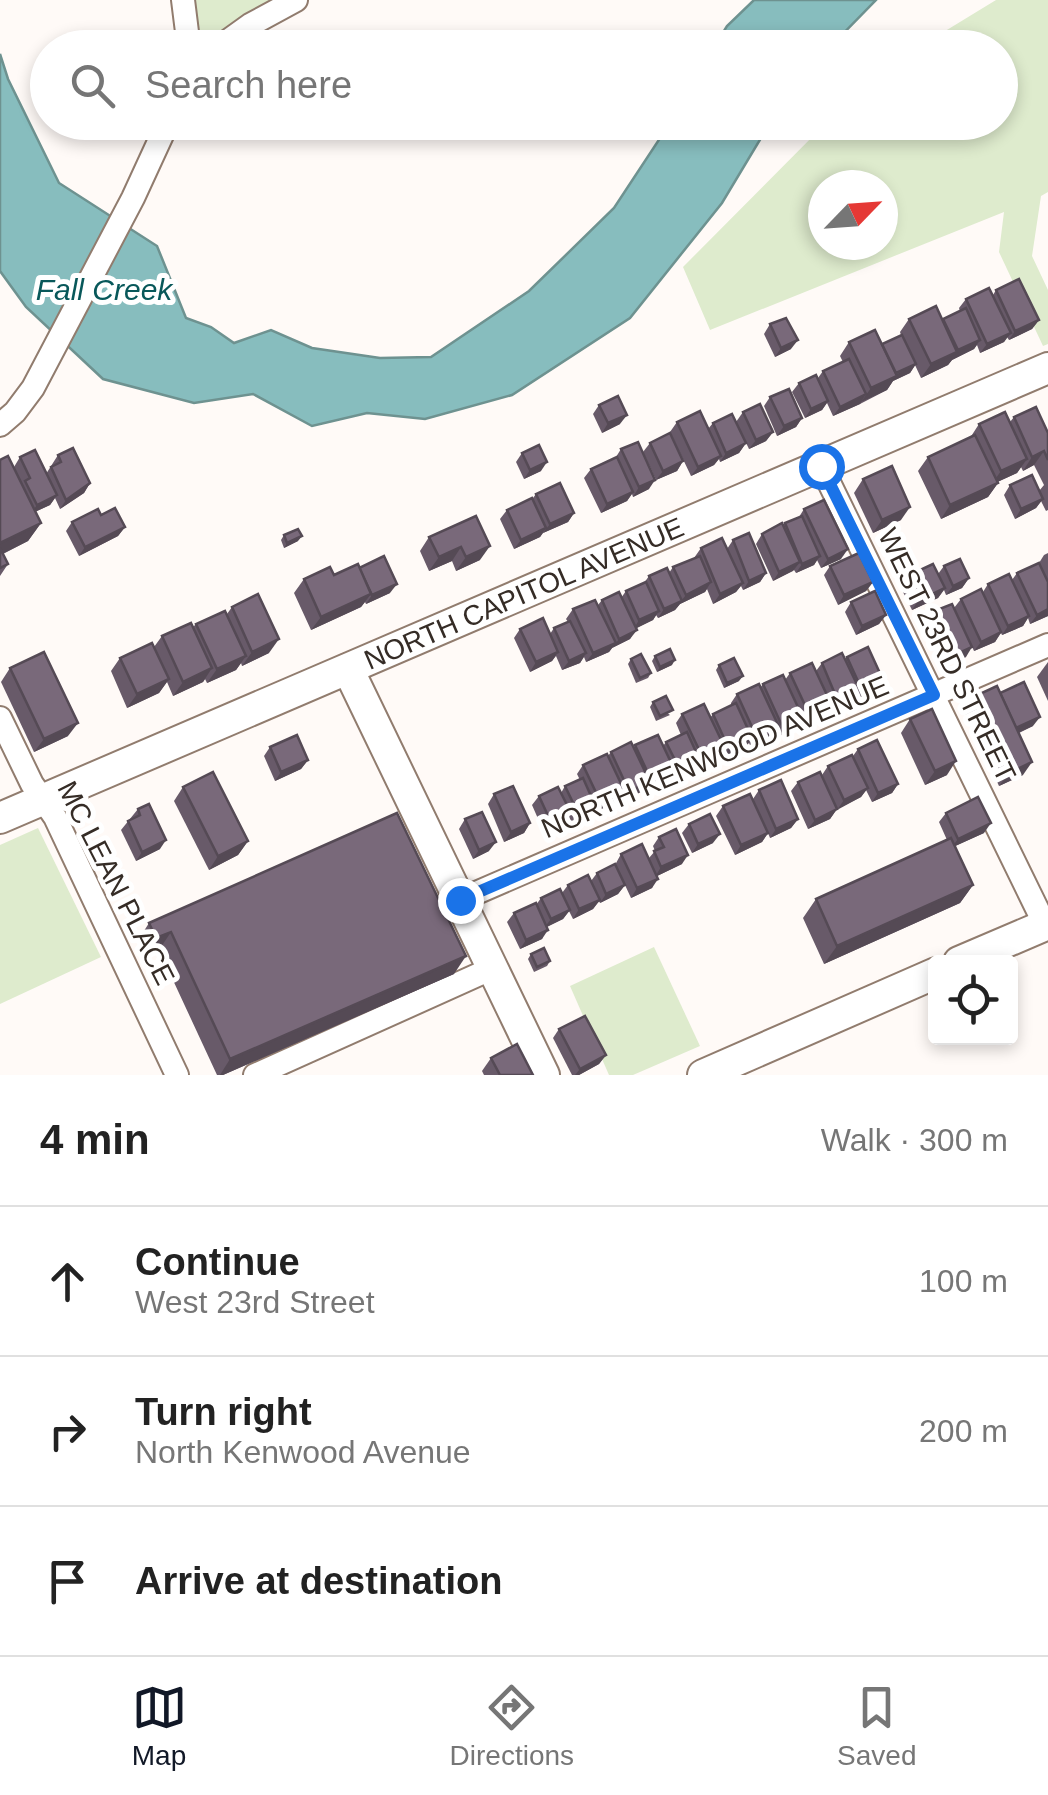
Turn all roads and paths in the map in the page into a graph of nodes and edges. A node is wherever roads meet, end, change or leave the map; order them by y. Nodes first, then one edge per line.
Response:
1 (183, 0) edge
2 (296, 0) edge
3 (187, 30) edge
4 (243, 30) edge
5 (159, 140) edge
6 (1048, 368) edge
7 (0, 425) edge
8 (821, 466) junction
9 (1048, 645) edge
10 (348, 669) junction
11 (934, 695) junction
12 (0, 718) edge
13 (43, 800) junction
14 (0, 818) edge
15 (460, 900) junction
16 (1047, 924) edge
17 (976, 955) edge
18 (492, 968) junction
19 (928, 977) edge
20 (177, 1075) edge
21 (255, 1075) edge
22 (544, 1075) edge
23 (703, 1075) edge

1 - 3 street
2 - 4 street
5 - 7 street
6 - 8 main road, NORTH CAPITOL AVENUE
8 - 10 main road, NORTH CAPITOL AVENUE
8 - 11 street, WEST 23RD STREET
9 - 11 street, NORTH KENWOOD AVENUE
10 - 13 main road, NORTH CAPITOL AVENUE
10 - 15 main road
11 - 15 street, NORTH KENWOOD AVENUE
11 - 16 street, WEST 23RD STREET
12 - 13 street, MC LEAN PLACE
13 - 14 main road, NORTH CAPITOL AVENUE
13 - 20 street, MC LEAN PLACE
15 - 18 main road
16 - 17 main road
18 - 21 street
18 - 22 main road
19 - 23 main road

